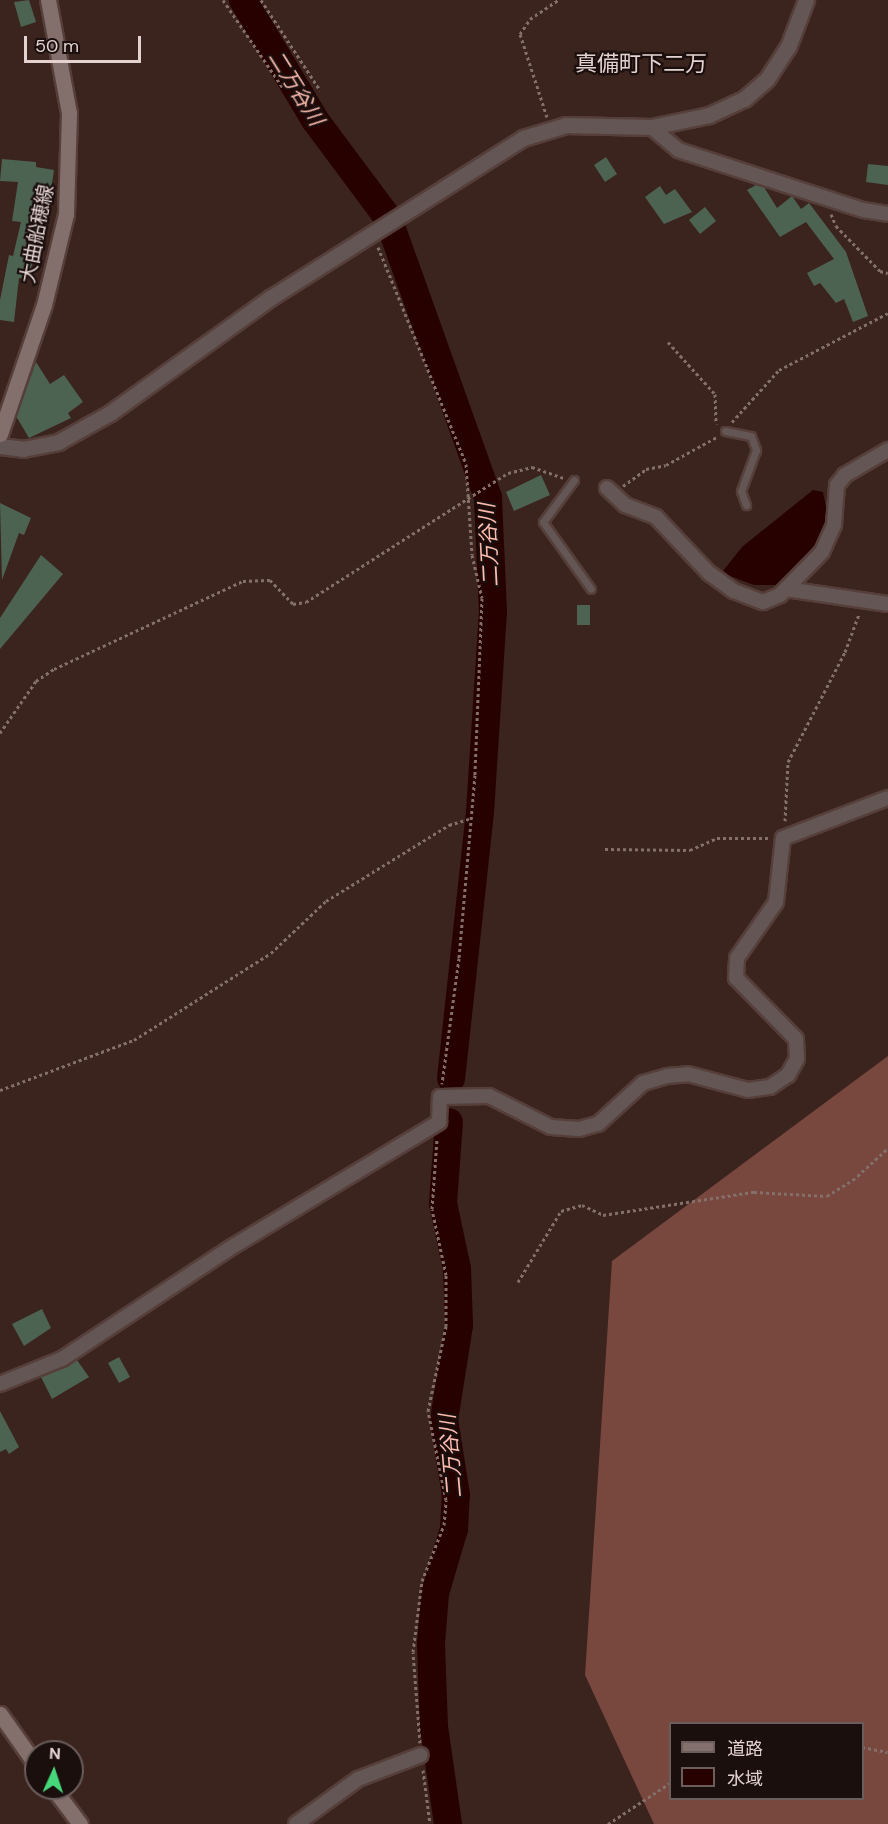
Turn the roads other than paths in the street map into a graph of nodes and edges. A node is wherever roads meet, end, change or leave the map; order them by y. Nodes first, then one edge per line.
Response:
1 (48, 0) edge
2 (806, 0) edge
3 (651, 127) junction
4 (888, 214) edge
5 (4, 406) edge
6 (725, 431) road end
7 (0, 434) edge
8 (0, 446) edge
9 (888, 450) edge
10 (574, 480) road end
11 (607, 488) road end
12 (746, 505) dead end
13 (591, 589) dead end
14 (786, 590) junction
15 (888, 604) edge
16 (888, 798) edge
17 (0, 1384) edge
18 (0, 1714) edge
19 (24, 1748) edge
20 (421, 1755) road end
21 (62, 1800) edge
22 (80, 1824) edge
23 (296, 1824) edge

1 - 5 main road, 大曲船穂線
2 - 3 street
3 - 4 street
3 - 8 street
5 - 7 main road, 大曲船穂線
6 - 12 lane
9 - 14 street
10 - 13 lane
11 - 14 street
14 - 15 street
16 - 17 street
18 - 19 main road
20 - 23 street
21 - 22 main road

